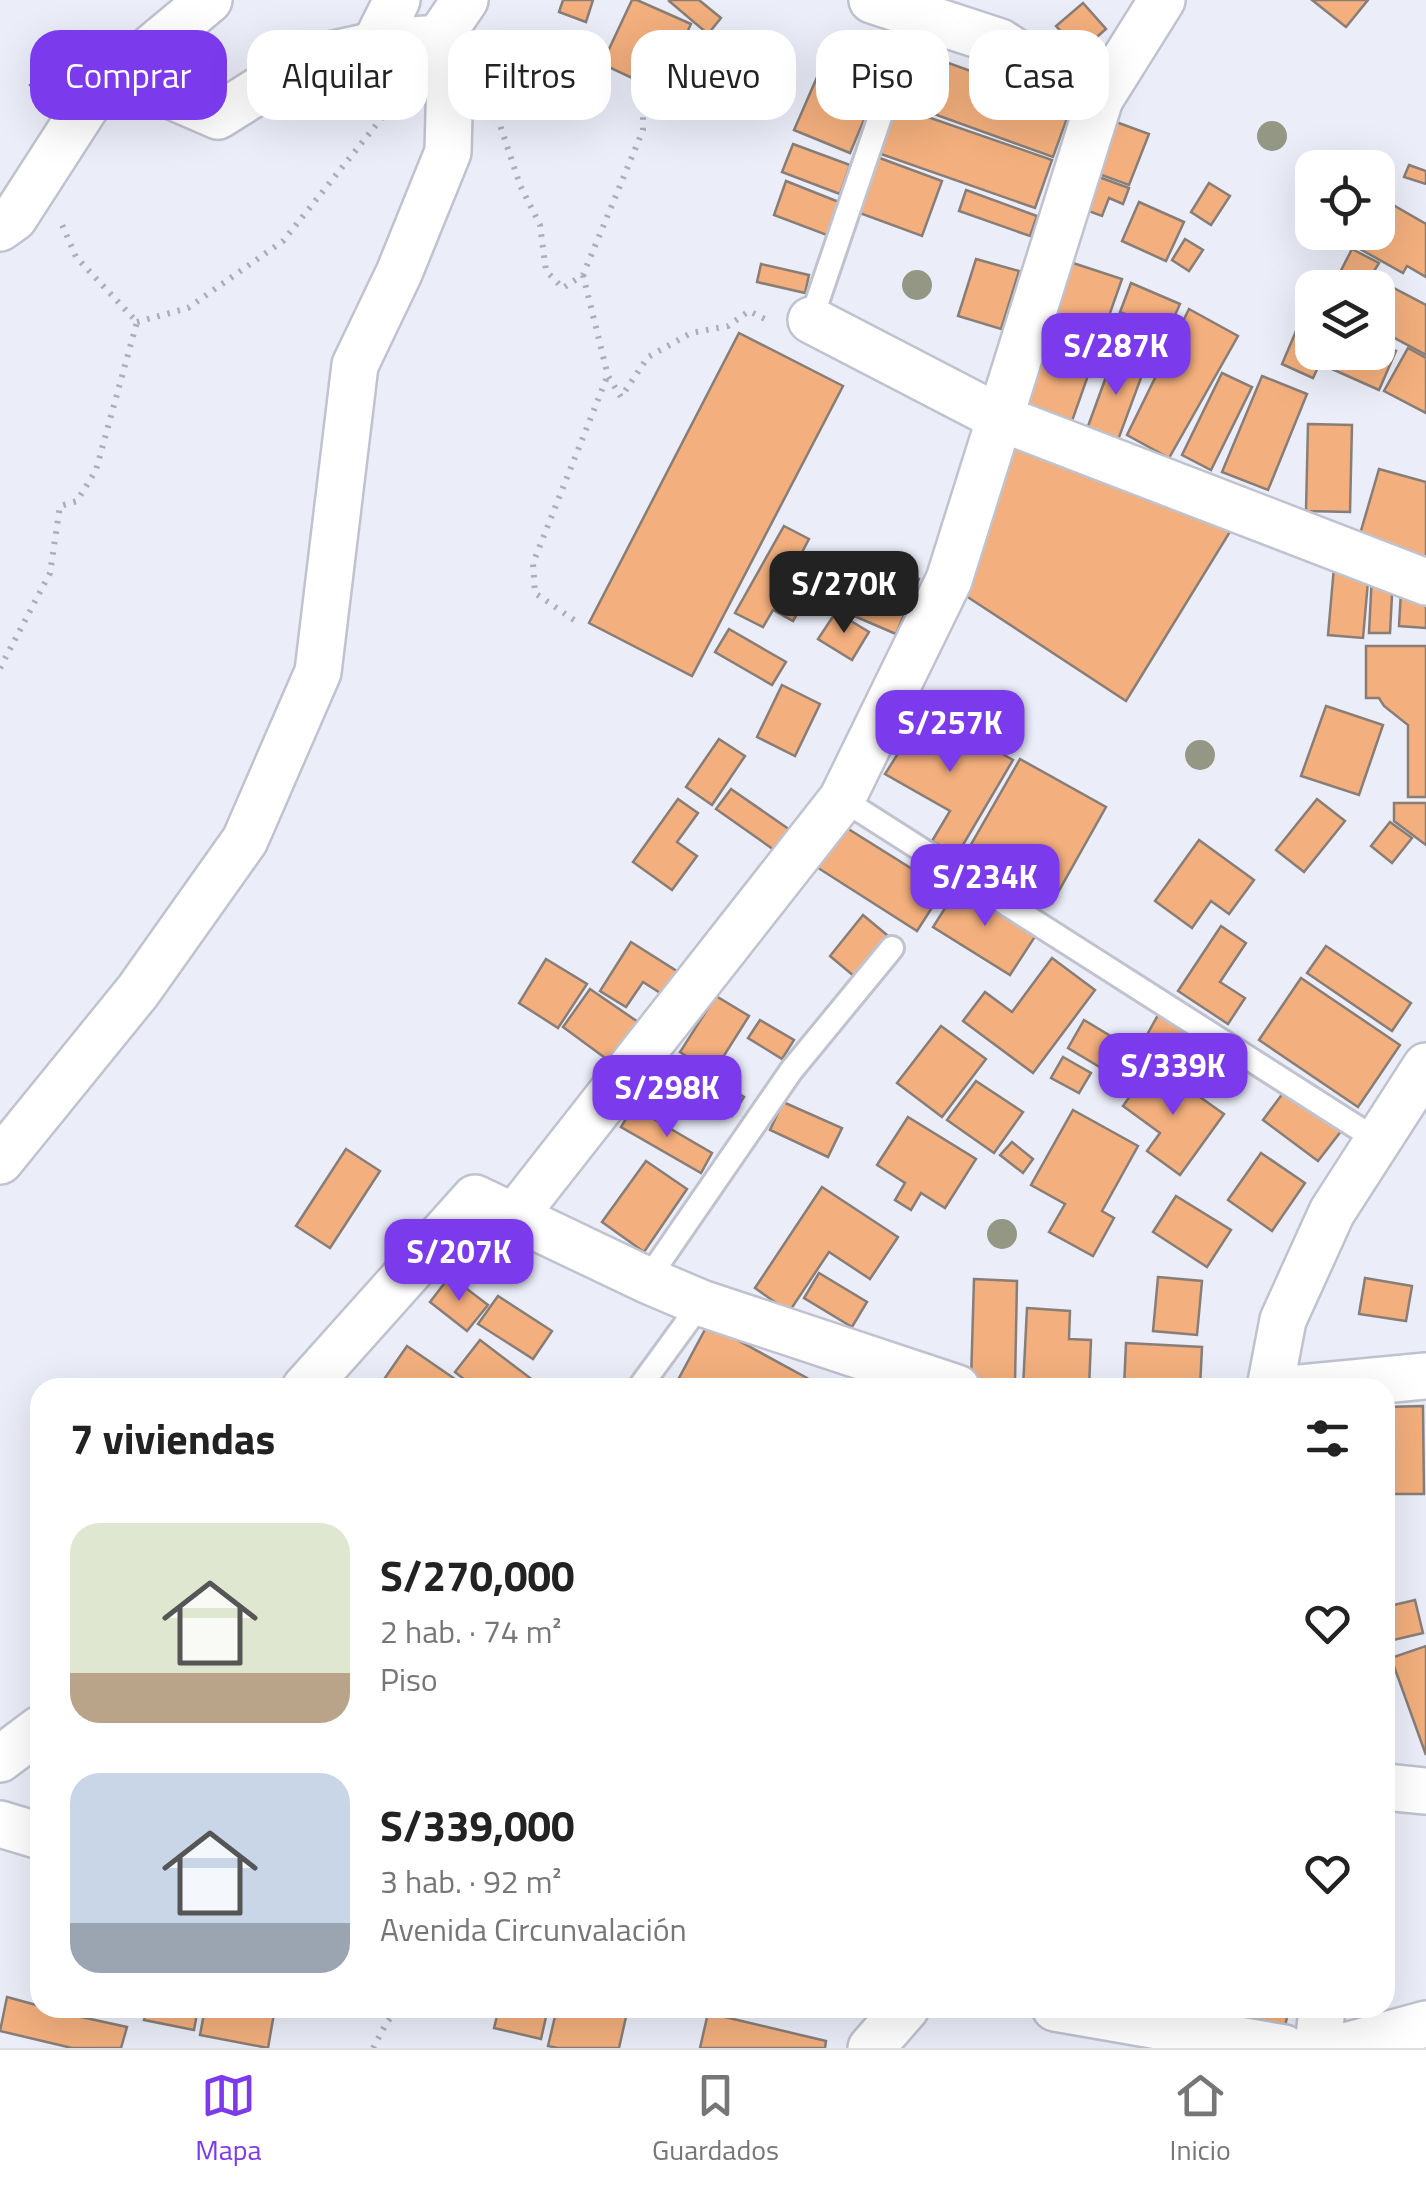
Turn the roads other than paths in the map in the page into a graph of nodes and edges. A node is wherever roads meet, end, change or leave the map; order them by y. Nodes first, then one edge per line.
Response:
1 (209, 0) edge
2 (397, 0) edge
3 (465, 0) edge
4 (872, 0) edge
5 (1162, 0) edge
6 (917, 15) junction
7 (173, 30) edge
8 (382, 30) edge
9 (969, 32) edge
10 (428, 49) edge
11 (444, 53) junction
12 (1109, 85) edge
13 (78, 120) edge
14 (1093, 120) edge
15 (0, 228) edge
16 (811, 320) joint
17 (1000, 418) junction
18 (1426, 582) edge
19 (842, 798) junction
20 (892, 948) dead end
21 (1426, 1066) edge
22 (1377, 1140) junction
23 (0, 1161) edge
24 (514, 1218) junction
25 (646, 1280) junction
26 (701, 1303) junction
27 (1426, 1376) edge
28 (314, 1378) edge
29 (645, 1378) edge
30 (927, 1378) edge
31 (1272, 1378) edge
32 (1395, 1379) edge
33 (30, 1736) edge
34 (0, 1759) edge
35 (1395, 1787) edge
36 (1426, 1791) edge
37 (0, 1824) edge
38 (30, 1833) edge
39 (897, 2018) edge
40 (1112, 2018) edge
41 (1321, 2018) edge
42 (1426, 2024) edge
43 (871, 2048) edge
44 (1284, 2048) edge
45 (1318, 2048) edge
46 (1338, 2048) edge

1 - 7 street
2 - 8 street
3 - 11 street
4 - 6 street
5 - 12 street
6 - 9 street
6 - 16 lane
10 - 11 street
11 - 23 street
13 - 15 street
14 - 17 street
16 - 17 street
17 - 18 street
17 - 19 street
19 - 22 lane
19 - 24 street
20 - 25 lane
21 - 22 street
22 - 31 street
24 - 25 street
24 - 28 street
25 - 26 street
26 - 29 lane
26 - 30 street
27 - 32 street
33 - 34 street
35 - 36 street
37 - 38 street
39 - 43 street
40 - 44 street
41 - 45 street
42 - 46 street

